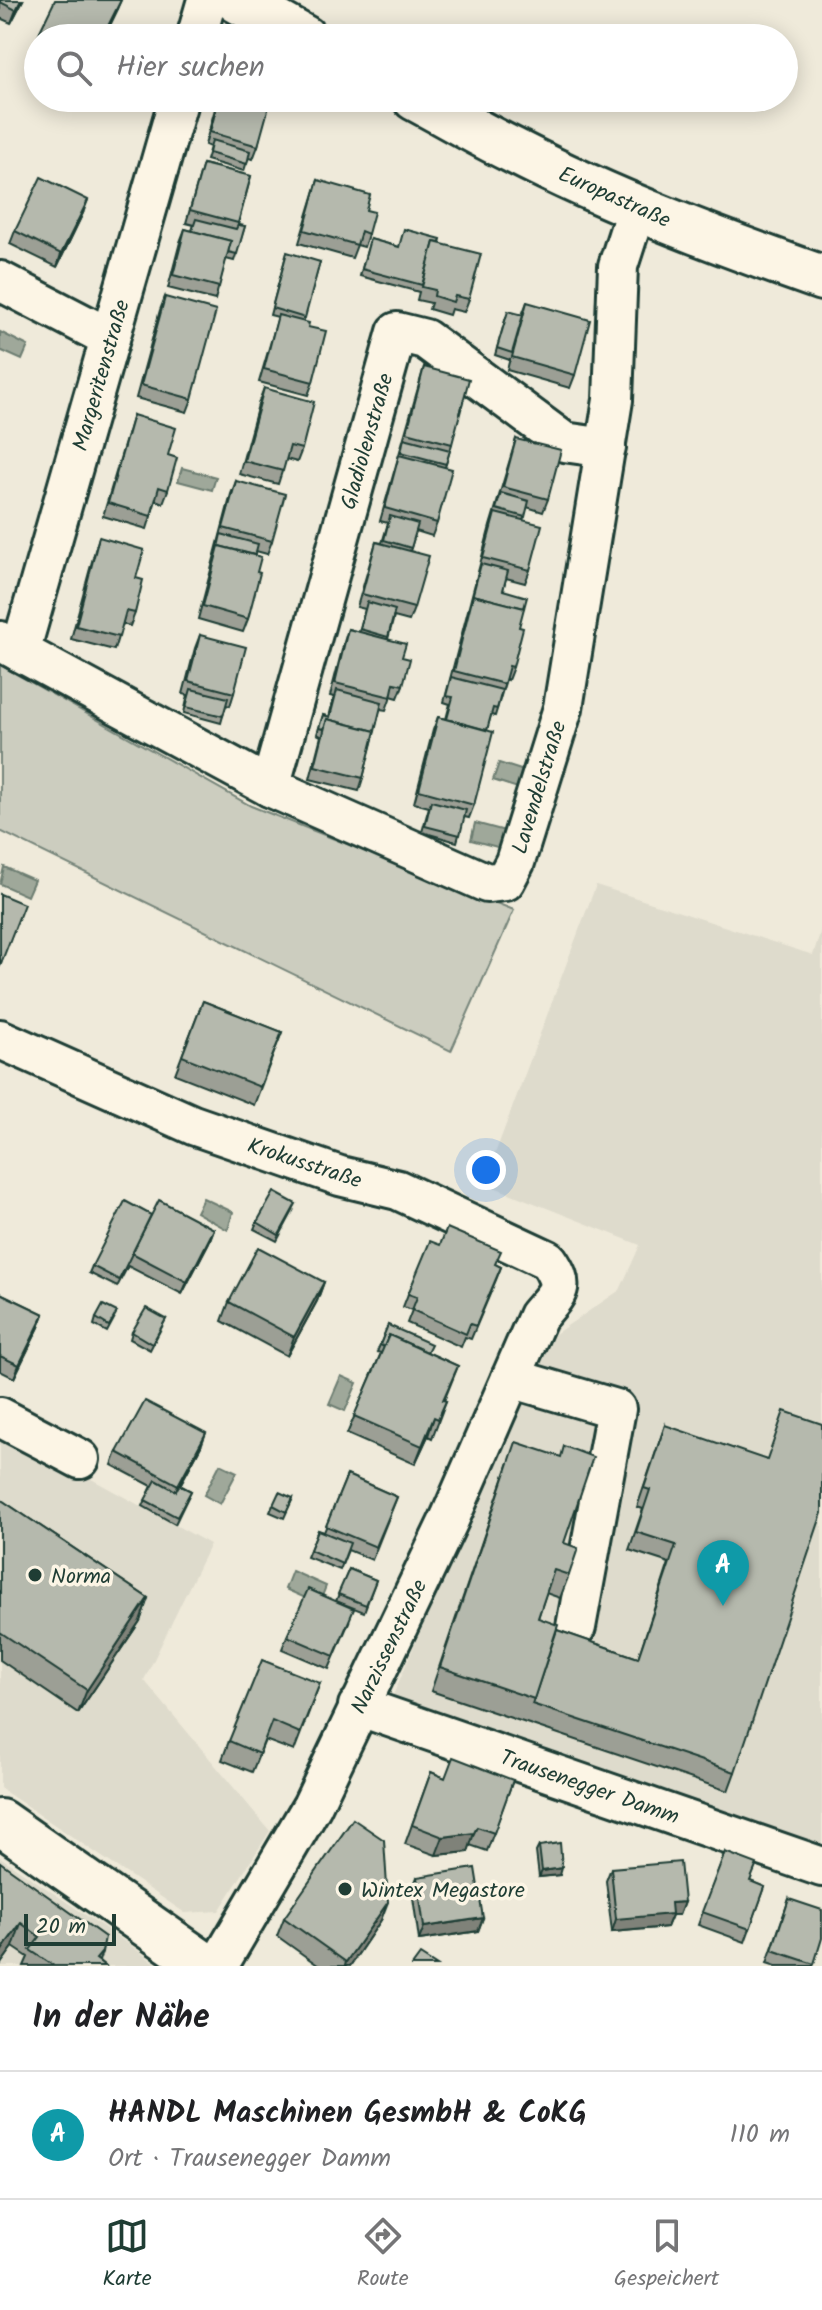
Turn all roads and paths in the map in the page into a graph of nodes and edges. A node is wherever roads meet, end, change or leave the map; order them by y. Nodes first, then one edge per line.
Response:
1 (207, 0) edge
2 (237, 0) edge
3 (200, 24) edge
4 (279, 24) edge
5 (175, 112) edge
6 (441, 112) edge
7 (637, 207) junction
8 (822, 278) edge
9 (0, 281) edge
10 (110, 338) junction
11 (606, 448) junction
12 (10, 646) edge
13 (270, 787) junction
14 (0, 1039) edge
15 (538, 1316) joint
16 (511, 1378) junction
17 (0, 1417) edge
18 (80, 1459) dead end
19 (576, 1627) dead end
20 (358, 1706) junction
21 (0, 1822) edge
22 (822, 1867) edge
23 (206, 1966) edge
24 (218, 1966) edge

1 - 3 street
2 - 4 main road
5 - 10 street, Margeritenstraße
6 - 7 main road, Europastraße
7 - 8 main road, Europastraße
7 - 11 street, Lavendelstraße
9 - 10 street
10 - 12 street, Margeritenstraße
11 - 13 street, Lavendelstraße
11 - 13 street, Gladiolenstraße
12 - 13 street, Lavendelstraße
14 - 15 street, Krokusstraße
15 - 16 street, Narzissenstraße
16 - 19 street
16 - 20 street, Narzissenstraße
17 - 18 street
20 - 22 street, Trausenegger Damm
20 - 24 street, Narzissenstraße
21 - 23 main road

